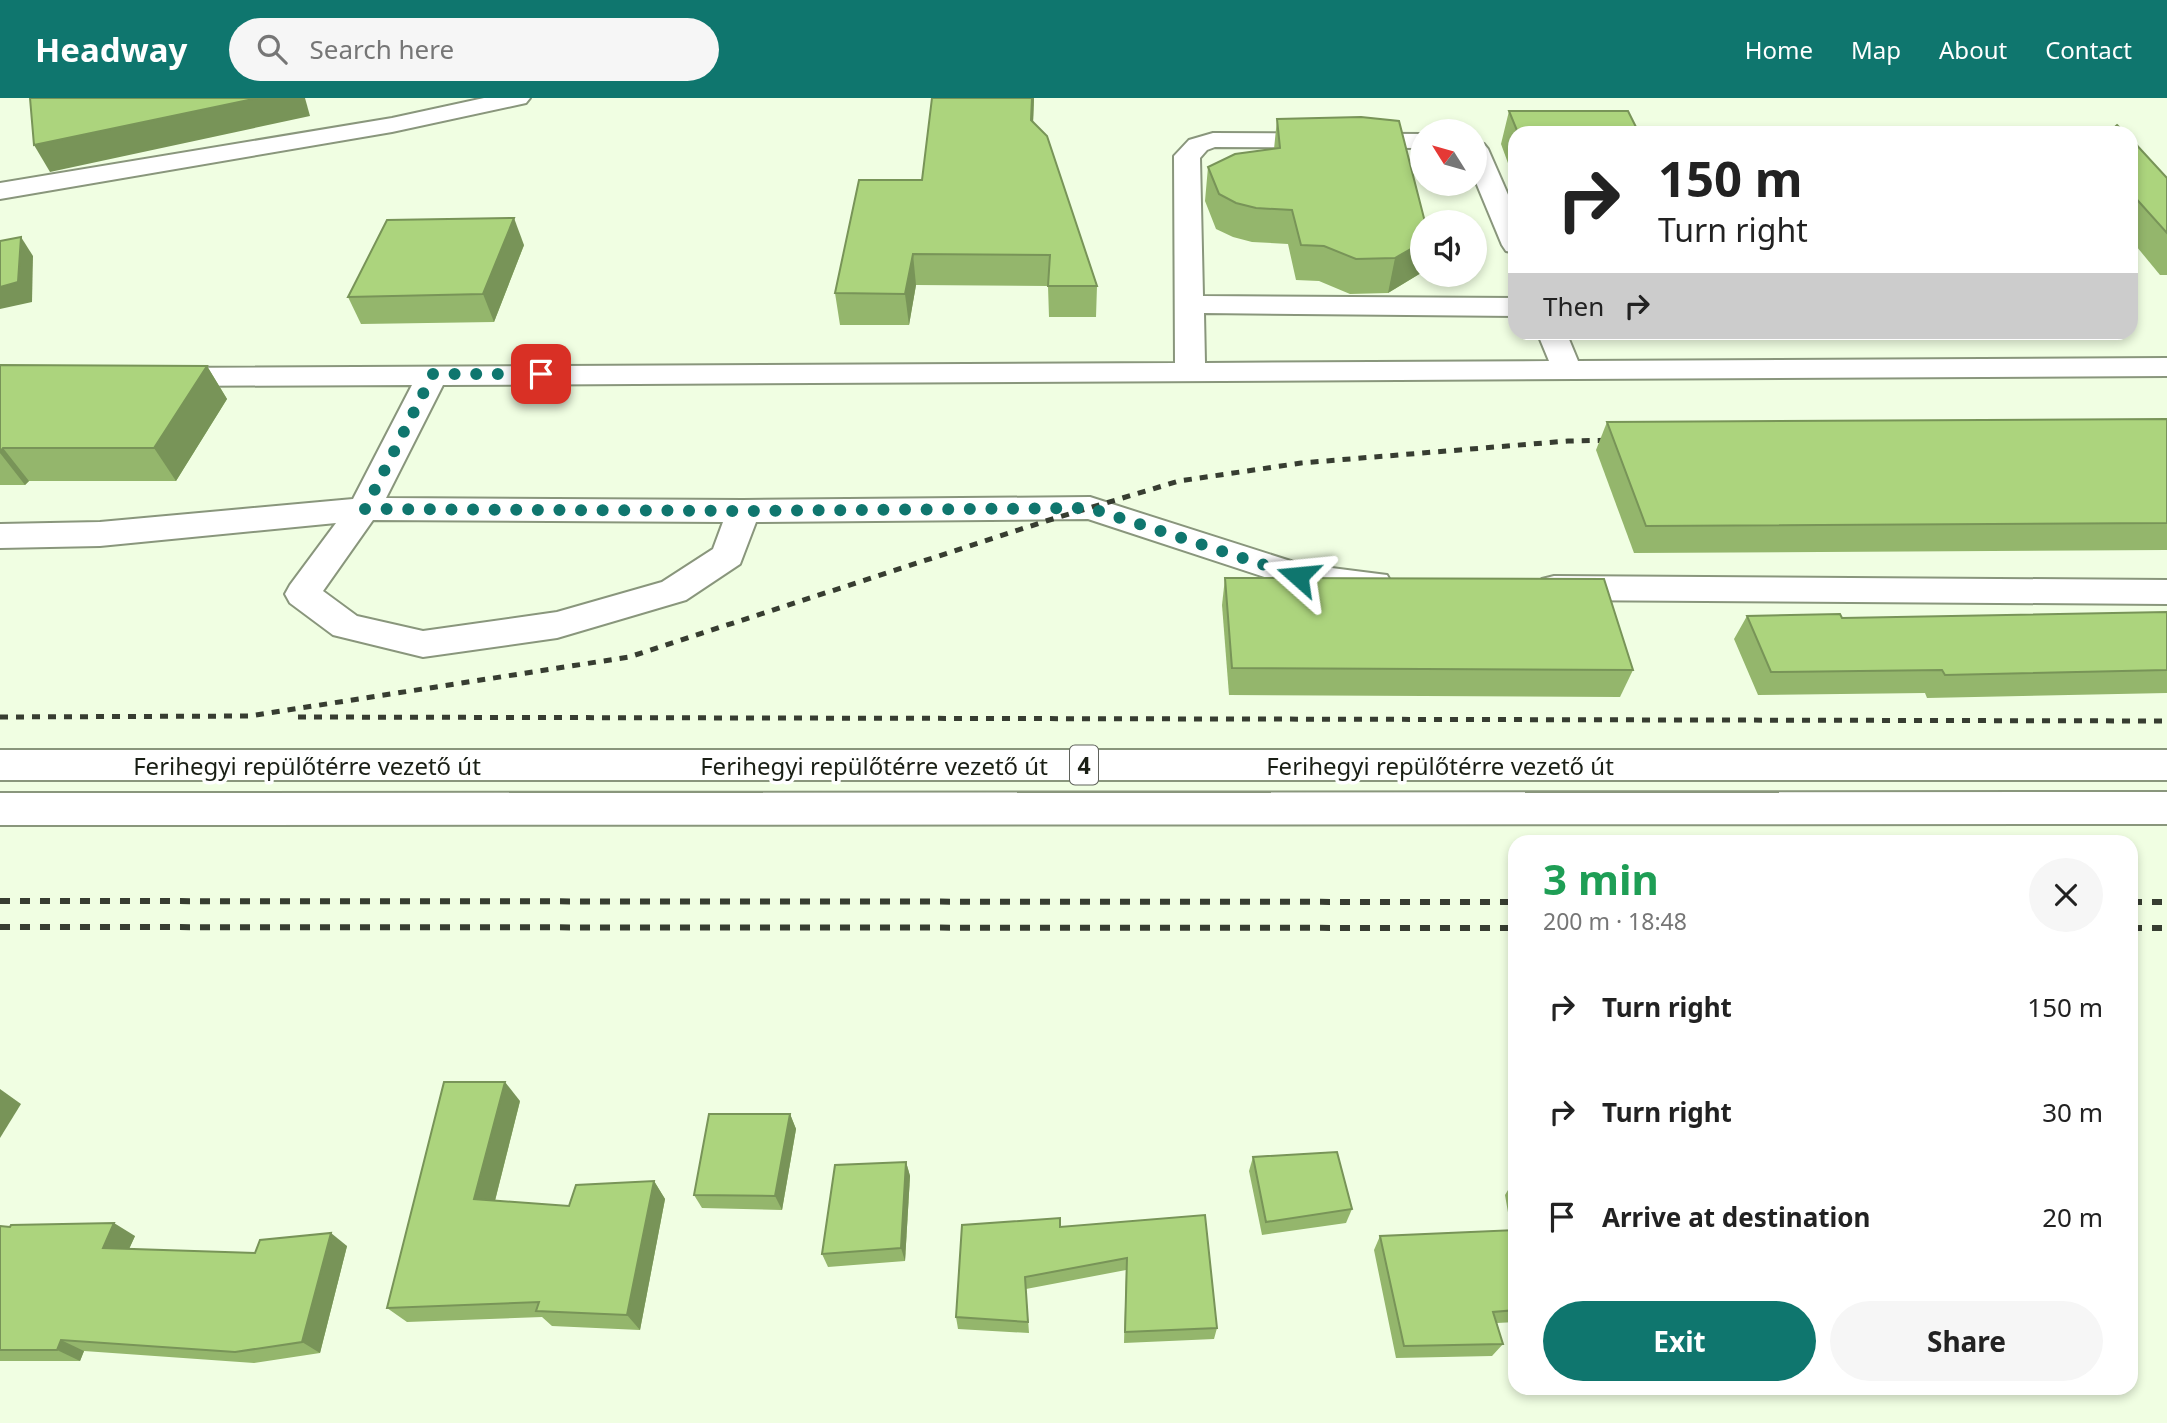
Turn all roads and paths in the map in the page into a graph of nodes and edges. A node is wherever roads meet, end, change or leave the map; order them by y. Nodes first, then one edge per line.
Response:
1 (518, 98) edge
2 (1410, 141) edge
3 (1488, 179) edge
4 (0, 191) edge
5 (1508, 226) edge
6 (1189, 304) junction
7 (1508, 307) edge
8 (1554, 340) edge
9 (2167, 367) edge
10 (1566, 369) junction
11 (1190, 371) junction
12 (433, 374) junction
13 (126, 377) edge
14 (365, 509) junction
15 (743, 511) junction
16 (0, 536) edge
17 (1408, 588) edge
18 (1518, 588) edge
19 (2167, 592) edge
20 (0, 765) edge
21 (2167, 765) edge
22 (2167, 808) edge
23 (0, 809) edge

1 - 4 main road
2 - 6 main road
3 - 5 main road
6 - 7 main road
6 - 11 main road
8 - 10 main road
9 - 10 main road
10 - 11 main road
11 - 12 main road
12 - 13 main road
12 - 14 main road
14 - 15 main road
14 - 15 main road
14 - 16 main road
15 - 17 main road
18 - 19 main road
20 - 21 main road, Ferihegyi repülőtérre vezető út / 4
22 - 23 main road, Ferihegyi repülőtérre vezető út / 4

